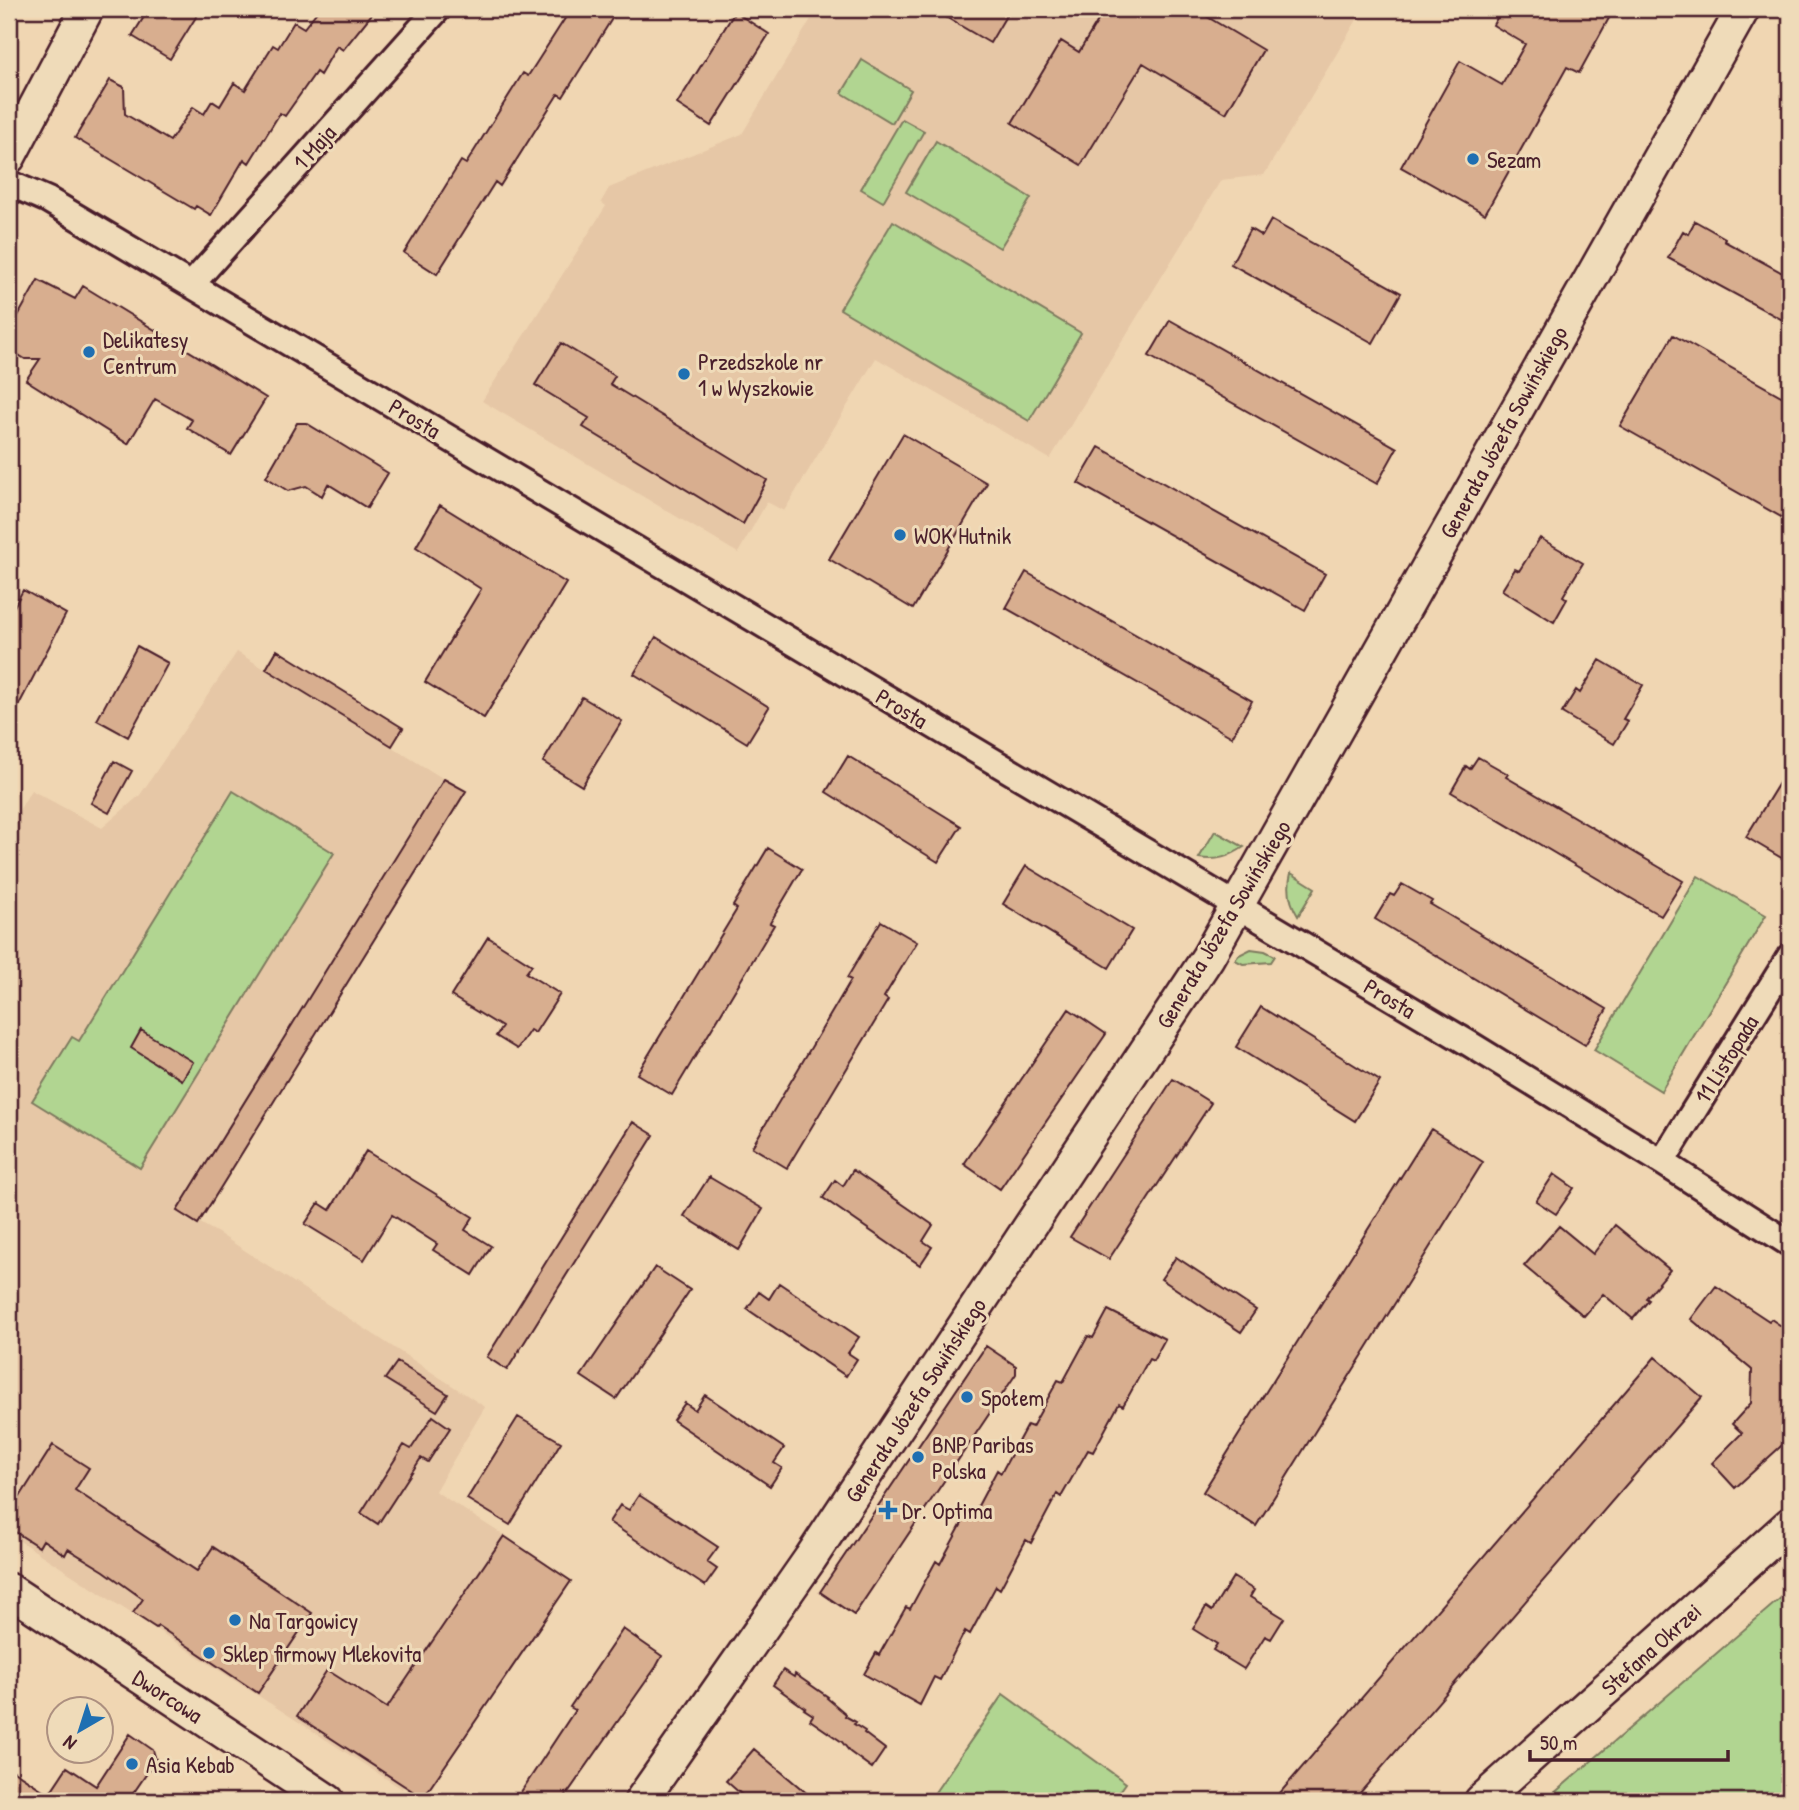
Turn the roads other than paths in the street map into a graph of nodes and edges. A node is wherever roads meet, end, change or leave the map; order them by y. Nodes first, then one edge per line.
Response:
1 (87, 9) edge
2 (438, 9) edge
3 (1743, 9) edge
4 (9, 157) edge
5 (9, 183) edge
6 (191, 285) junction
7 (1238, 907) junction
8 (1790, 956) edge
9 (1662, 1162) junction
10 (1790, 1244) edge
11 (1790, 1524) edge
12 (9, 1590) edge
13 (328, 1801) edge
14 (640, 1801) edge
15 (1481, 1801) edge

1 - 4 street
2 - 6 street, 1 Maja
3 - 7 street, Generała Józefa Sowińskiego
5 - 6 street, Prosta
6 - 7 street, Prosta
7 - 9 street, Prosta
7 - 14 street, Generała Józefa Sowińskiego
8 - 9 street, 11 Listopada
9 - 10 street, Prosta
11 - 15 street, Stefana Okrzei
12 - 13 street, Dworcowa

